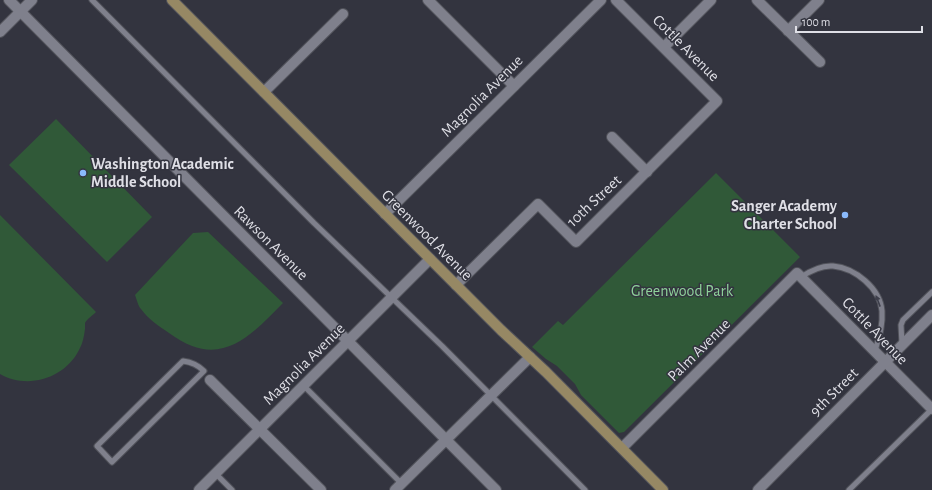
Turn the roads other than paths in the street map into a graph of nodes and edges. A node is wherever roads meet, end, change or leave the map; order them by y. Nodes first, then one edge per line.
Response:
1 (9, 0) edge
2 (32, 0) edge
3 (92, 0) edge
4 (173, 0) edge
5 (428, 0) edge
6 (601, 0) edge
7 (616, 0) edge
8 (711, 0) edge
9 (757, 0) edge
10 (819, 0) edge
11 (21, 12) junction
12 (343, 14) dead end
13 (788, 31) junction
14 (0, 32) edge
15 (664, 47) junction
16 (820, 62) dead end
17 (514, 86) junction
18 (264, 92) junction
19 (717, 101) joint
20 (612, 137) dead end
21 (647, 172) junction
22 (385, 214) junction
23 (430, 259) junction
24 (799, 275) junction
25 (456, 285) junction
26 (932, 292) edge
27 (391, 298) junction
28 (932, 315) edge
29 (348, 342) junction
30 (902, 344) junction
31 (874, 352) junction
32 (530, 357) junction
33 (884, 362) junction
34 (204, 371) junction
35 (210, 380) joint
36 (304, 386) junction
37 (491, 395) junction
38 (932, 409) edge
39 (260, 430) junction
40 (446, 440) junction
41 (622, 448) junction
42 (216, 474) junction
43 (398, 487) edge
44 (199, 490) edge
45 (232, 490) edge
46 (321, 490) edge
47 (496, 490) edge
48 (585, 490) edge
49 (663, 490) edge
50 (758, 490) edge
51 (849, 490) edge

1 - 11 street, Rawson Avenue
2 - 11 street
3 - 27 lane
4 - 18 street, Greenwood Avenue
5 - 17 street
6 - 17 street, Magnolia Avenue
7 - 15 street, Cottle Avenue
8 - 15 street
9 - 13 street
10 - 13 street
11 - 14 street
11 - 29 street, Rawson Avenue
12 - 18 street
13 - 16 street
15 - 19 street, Cottle Avenue
17 - 22 street, Magnolia Avenue
18 - 22 street, Greenwood Avenue
19 - 21 street, 10th Street
20 - 21 street
21 - 25 street, 10th Street
22 - 23 street, Greenwood Avenue
23 - 25 street, Greenwood Avenue
23 - 27 street, Magnolia Avenue
24 - 31 street, Cottle Avenue
31 -> 24 lane
24 - 41 street, Palm Avenue
25 - 32 street, Greenwood Avenue
26 - 30 lane
27 - 29 street, Magnolia Avenue
27 - 37 lane
28 - 30 street, 9th Street
29 - 36 street, Magnolia Avenue
29 - 40 street, Rawson Avenue
30 - 33 street, 9th Street
31 - 33 street, Cottle Avenue
32 - 37 street
32 - 41 street, Greenwood Avenue
33 - 38 street, Cottle Avenue
33 - 50 street, 9th Street
34 - 34 lane
34 - 35 lane
35 - 39 street
36 - 39 street, Magnolia Avenue
36 - 43 lane
37 - 40 street
37 - 48 lane
38 - 51 lane
39 - 42 street, Magnolia Avenue
39 - 46 street
40 - 43 street
40 - 47 street, Rawson Avenue
41 - 49 street, Greenwood Avenue
42 - 44 street, Magnolia Avenue
42 - 45 lane

